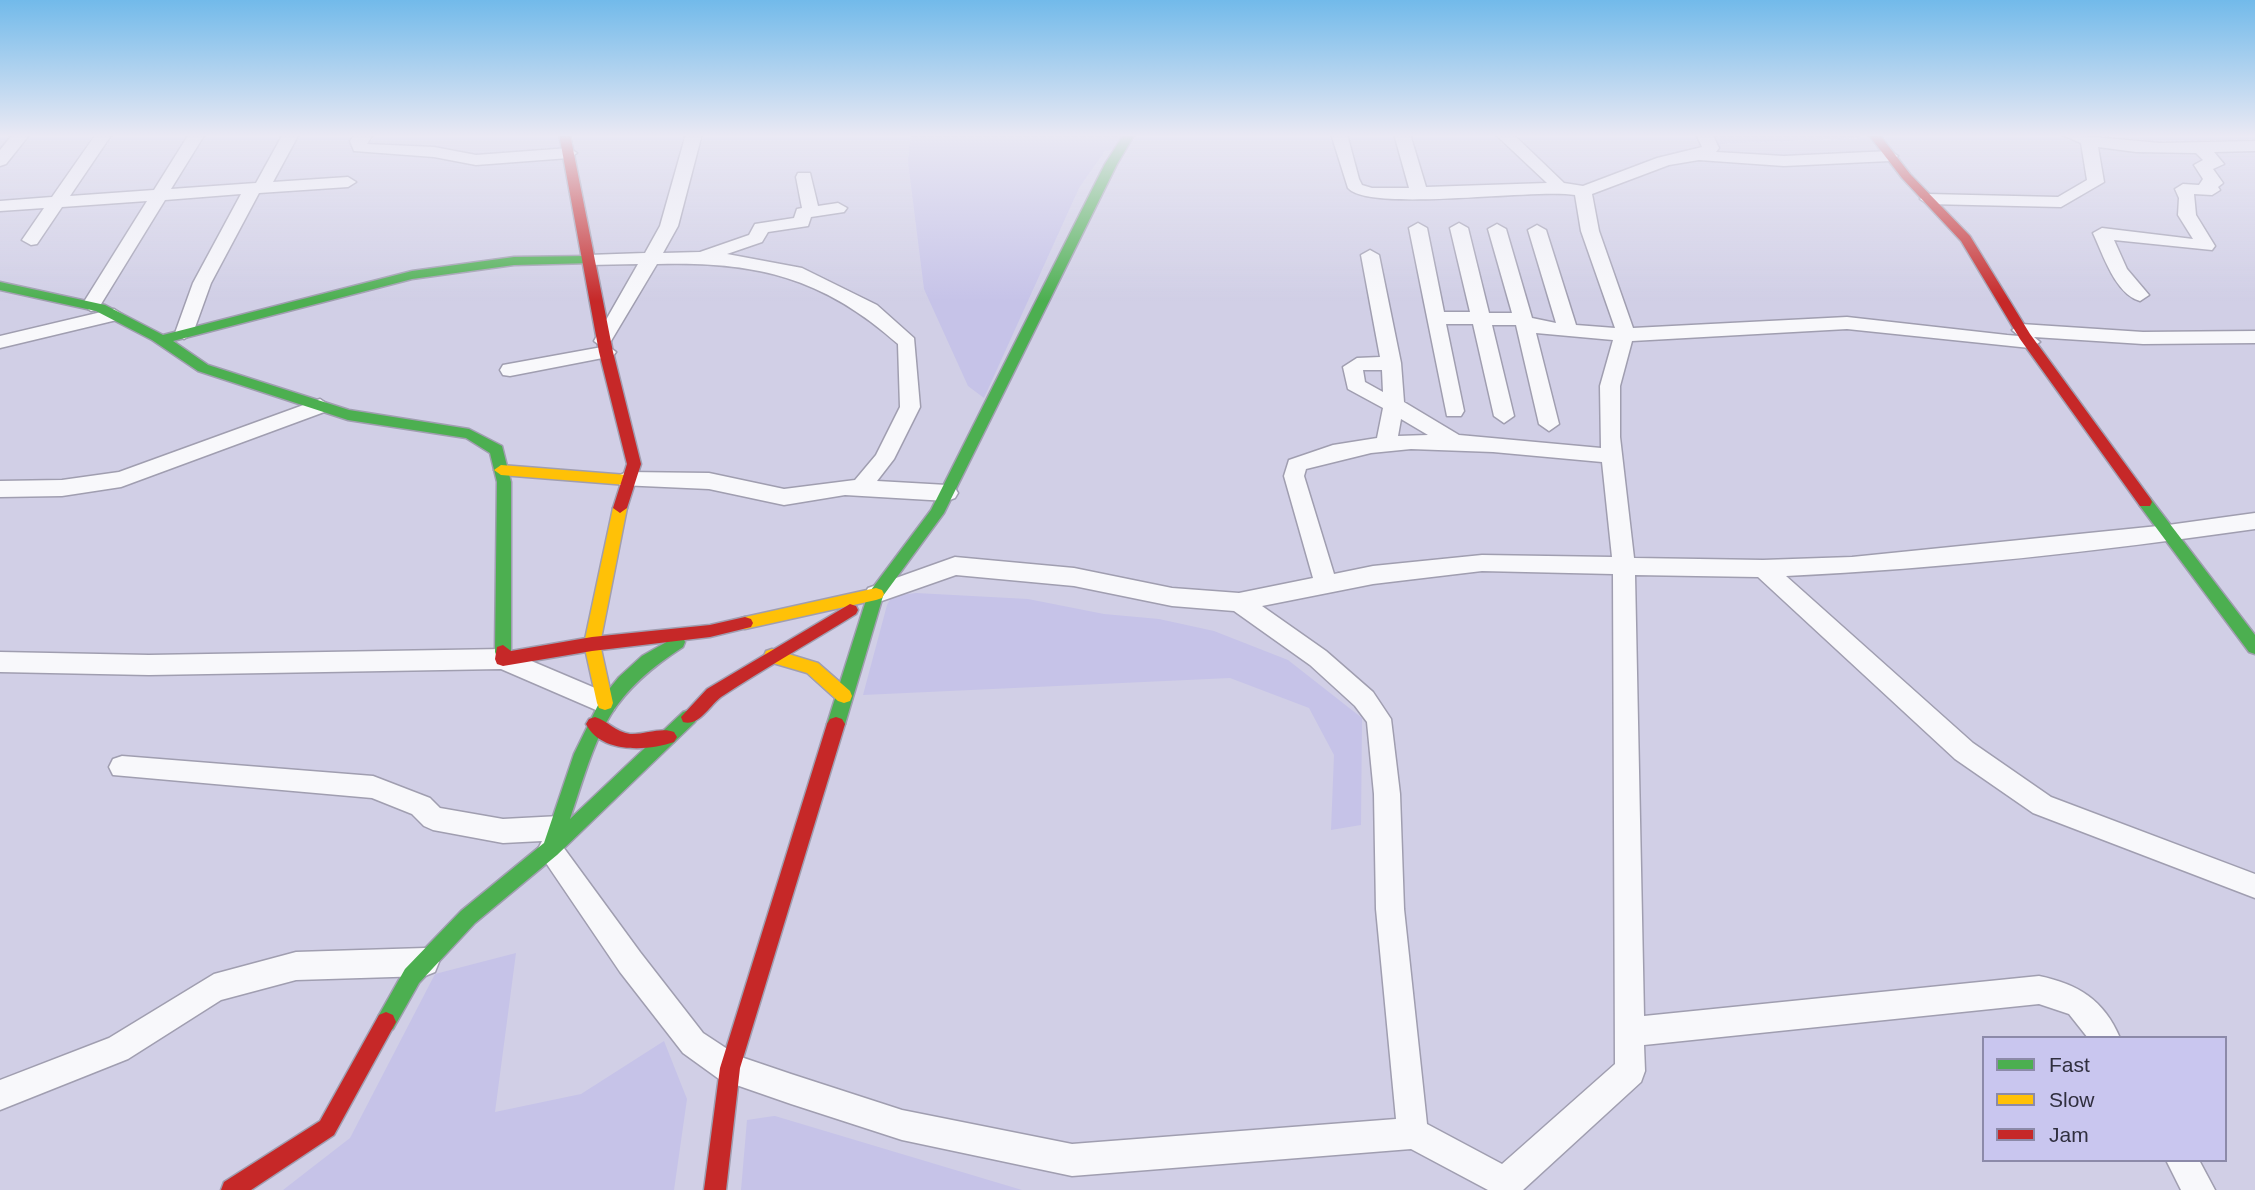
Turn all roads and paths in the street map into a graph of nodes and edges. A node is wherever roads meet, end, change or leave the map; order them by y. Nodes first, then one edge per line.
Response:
1 (66, 190) edge
2 (163, 190) edge
3 (232, 190) edge
4 (256, 190) edge
5 (575, 190) edge
6 (679, 190) edge
7 (807, 190) edge
8 (1098, 190) edge
9 (1361, 190) edge
10 (1418, 190) edge
11 (1499, 190) edge
12 (1574, 190) edge
13 (1590, 190) edge
14 (1920, 190) edge
15 (2083, 190) edge
16 (2184, 190) edge
17 (1583, 191) junction
18 (1419, 193) junction
19 (160, 194) junction
20 (1928, 199) junction
21 (59, 200) junction
22 (0, 206) edge
23 (838, 208) dead end
24 (811, 211) junction
25 (1418, 228) dead end
26 (1459, 228) dead end
27 (1497, 229) dead end
28 (1537, 230) dead end
29 (31, 240) dead end
30 (1370, 255) dead end
31 (649, 257) junction
32 (701, 257) junction
33 (588, 260) junction
34 (0, 286) edge
35 (2140, 295) dead end
36 (91, 305) junction
37 (114, 315) junction
38 (1436, 318) junction
39 (1479, 318) junction
40 (1524, 321) junction
41 (1569, 331) junction
42 (184, 333) junction
43 (1624, 335) junction
44 (2026, 336) junction
45 (2255, 337) edge
46 (161, 340) junction
47 (0, 342) edge
48 (605, 346) junction
49 (1391, 363) junction
50 (510, 370) dead end
51 (1394, 405) junction
52 (320, 406) junction
53 (1454, 411) dead end
54 (1504, 416) dead end
55 (1549, 424) dead end
56 (1456, 442) junction
57 (1386, 444) junction
58 (1612, 456) junction
59 (501, 470) junction
60 (627, 480) junction
61 (860, 488) junction
62 (0, 489) edge
63 (947, 493) junction
64 (2255, 522) edge
65 (2168, 533) junction
66 (1624, 565) junction
67 (1763, 569) junction
68 (1326, 585) junction
69 (876, 594) junction
70 (1239, 602) junction
71 (710, 631) junction
72 (592, 644) junction
73 (2255, 647) edge
74 (746, 656) junction
75 (772, 656) junction
76 (503, 659) junction
77 (0, 662) edge
78 (844, 696) junction
79 (600, 713) junction
80 (668, 737) junction
81 (122, 767) dead end
82 (555, 838) junction
83 (2255, 886) edge
84 (425, 962) junction
85 (1630, 1032) junction
86 (2104, 1036) edge
87 (730, 1068) junction
88 (0, 1095) edge
89 (1413, 1133) junction
90 (2182, 1162) edge
91 (1506, 1186) edge
92 (232, 1190) edge
93 (715, 1190) edge
94 (2199, 1190) edge

1 - 21 street
2 - 19 street
3 - 19 street
4 - 42 street
5 - 33 street
6 - 31 street
7 - 24 street
8 - 63 street
9 - 18 street
10 - 18 street
11 - 18 street
12 - 17 street
13 - 17 street
14 - 20 street
15 - 20 street
16 - 35 street
17 - 43 street
19 - 21 street
19 - 36 street
20 - 44 street
21 - 22 street
21 - 29 street
23 - 24 street
24 - 32 street
25 - 38 street
26 - 39 street
27 - 40 street
28 - 41 street
30 - 49 street
31 - 32 street
31 - 33 street
31 - 48 street
32 - 61 street
33 - 42 street
33 - 48 street
34 - 36 street
36 - 37 street
37 - 46 street
37 - 47 street
38 - 39 street
38 - 53 street
39 - 40 street
39 - 54 street
40 - 41 street
40 - 55 street
41 - 43 street
42 - 46 street
43 - 44 street
43 - 58 street
44 - 45 street
44 - 65 street
46 - 52 street
48 - 50 street
48 - 60 street
49 - 51 street
49 - 51 street
51 - 56 street
51 - 57 street
52 - 59 street
52 - 62 street
56 - 57 street
56 - 58 street
57 - 68 street
58 - 66 street
59 - 60 street
59 - 76 street
60 - 61 street
60 - 72 street
61 - 63 street
63 - 69 street
64 - 65 street
65 - 67 street
65 - 73 street
66 - 67 street
66 - 68 street
66 - 85 street
67 - 83 street
68 - 70 street
69 - 70 street
69 - 71 street
69 - 75 street
69 - 78 street
70 - 89 street
71 - 72 street
71 - 74 street
71 - 79 street
72 - 76 street
72 - 79 street
74 - 75 street
74 - 80 street
75 - 78 street
76 - 77 street
76 - 79 street
78 - 87 street
79 - 80 street
79 - 82 street
80 - 82 street
81 - 82 street
82 - 84 street
82 - 87 street
84 - 88 street
84 - 92 street
85 - 86 street
85 - 91 street
87 - 89 street
87 - 93 street
89 - 91 street
90 - 94 street

